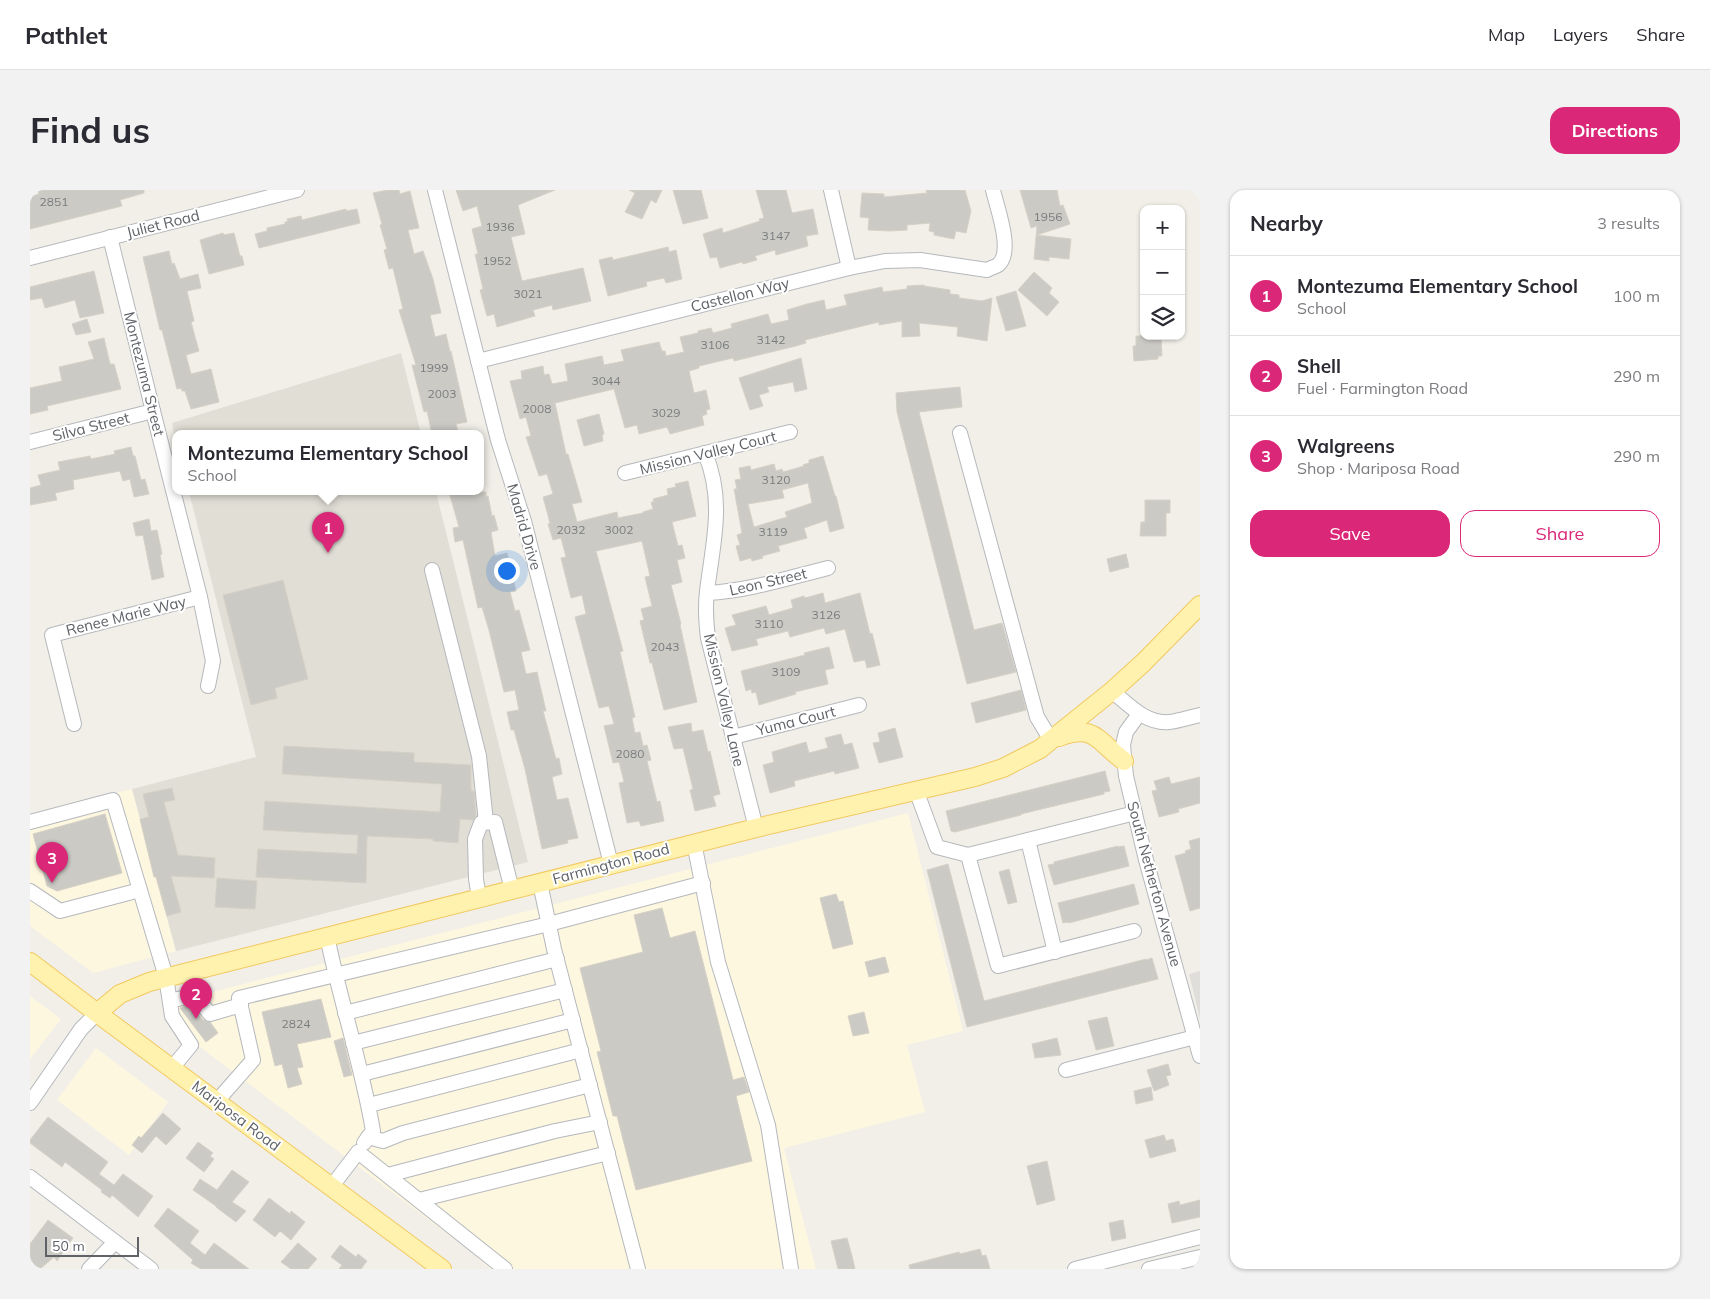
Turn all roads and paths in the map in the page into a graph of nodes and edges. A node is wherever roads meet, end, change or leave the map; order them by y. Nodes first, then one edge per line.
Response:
1 (297, 190) edge
2 (435, 190) edge
3 (831, 190) edge
4 (993, 190) edge
5 (110, 237) junction
6 (30, 258) edge
7 (848, 268) junction
8 (478, 361) junction
9 (153, 412) junction
10 (790, 432) dead end
11 (960, 433) dead end
12 (30, 442) edge
13 (705, 453) junction
14 (625, 473) dead end
15 (172, 487) edge
16 (174, 495) edge
17 (828, 568) dead end
18 (432, 570) dead end
19 (707, 593) junction
20 (200, 597) junction
21 (1200, 605) edge
22 (208, 686) dead end
23 (1112, 690) junction
24 (859, 705) dead end
25 (1140, 714) junction
26 (1200, 715) edge
27 (74, 724) dead end
28 (733, 737) junction
29 (1051, 740) junction
30 (1124, 761) junction
31 (916, 790) junction
32 (1135, 813) junction
33 (30, 822) edge
34 (486, 822) junction
35 (756, 828) junction
36 (1028, 840) junction
37 (694, 843) junction
38 (968, 855) junction
39 (611, 864) junction
40 (540, 883) junction
41 (703, 884) junction
42 (140, 890) junction
43 (512, 890) junction
44 (30, 891) edge
45 (479, 898) junction
46 (549, 924) junction
47 (1134, 931) dead end
48 (327, 936) junction
49 (1055, 952) junction
50 (557, 959) junction
51 (30, 962) edge
52 (335, 974) junction
53 (166, 977) junction
54 (565, 990) junction
55 (170, 1002) junction
56 (241, 1005) junction
57 (97, 1013) junction
58 (345, 1013) junction
59 (573, 1020) junction
60 (1195, 1037) junction
61 (353, 1043) junction
62 (581, 1050) junction
63 (1200, 1056) edge
64 (172, 1068) junction
65 (1066, 1070) dead end
66 (362, 1074) junction
67 (590, 1085) junction
68 (217, 1101) junction
69 (30, 1103) edge
70 (368, 1105) junction
71 (600, 1122) junction
72 (368, 1137) junction
73 (358, 1152) junction
74 (608, 1153) junction
75 (388, 1175) junction
76 (30, 1177) edge
77 (332, 1186) junction
78 (419, 1200) junction
79 (1200, 1237) edge
80 (115, 1242) junction
81 (1200, 1257) edge
82 (89, 1269) edge
83 (151, 1269) edge
84 (442, 1269) edge
85 (505, 1269) edge
86 (638, 1269) edge
87 (791, 1269) edge
88 (1075, 1269) edge
89 (1149, 1269) edge

1 - 5 street, Juliet Road
2 - 8 street, Madrid Drive
3 - 7 street
4 - 7 street, Castellon Way
5 - 6 street, Juliet Road
5 - 9 street, Montezuma Street
7 - 8 street, Castellon Way
8 - 39 street, Madrid Drive
9 - 12 street, Silva Street
9 - 15 street, Montezuma Street
10 - 13 street, Mission Valley Court
11 - 29 street
13 - 14 street, Mission Valley Court
13 - 19 street, Mission Valley Lane
16 - 20 street, Montezuma Street
17 - 19 street, Leon Street
18 - 34 street
19 - 28 street, Mission Valley Lane
20 - 22 street, Montezuma Street
20 - 27 street, Renee Marie Way
21 - 23 main road, Farmington Road
23 - 25 street
23 - 29 main road, Farmington Road
24 - 28 street, Yuma Court
25 - 26 street
25 - 30 street, South Netherton Avenue
28 - 35 street, Mission Valley Lane
29 - 30 main road
29 - 31 main road, Farmington Road
30 - 32 street, South Netherton Avenue
31 - 35 main road, Farmington Road
31 - 38 street
32 - 36 street
32 - 60 street, South Netherton Avenue
33 - 42 street
34 - 43 street
34 - 45 street
35 - 37 main road, Farmington Road
36 - 38 street
36 - 49 street
37 - 39 main road, Farmington Road
37 - 41 street
38 - 49 street
39 - 40 main road, Farmington Road
40 - 43 main road, Farmington Road
40 - 46 street
41 - 46 street
41 - 87 street
42 - 44 street
42 - 53 street
43 - 45 main road, Farmington Road
45 - 48 main road, Farmington Road
46 - 50 street
46 - 52 street
47 - 49 street
48 - 52 street
48 - 53 main road, Farmington Road
50 - 54 street
50 - 58 street
51 - 57 main road, Mariposa Road
52 - 56 street
52 - 58 street
53 - 55 street
53 - 57 main road, Farmington Road
54 - 59 street
54 - 61 street
55 - 56 street
55 - 64 street
56 - 68 street
57 - 64 main road, Mariposa Road
57 - 69 street
58 - 61 street
59 - 62 street
59 - 66 street
60 - 63 street, South Netherton Avenue
60 - 65 street
61 - 66 street
62 - 67 street
62 - 70 street
64 - 68 main road, Mariposa Road
66 - 70 street
67 - 71 street
67 - 72 street
68 - 77 main road, Mariposa Road
70 - 72 street
71 - 74 street
71 - 75 street
72 - 73 street
73 - 75 street
73 - 77 street
74 - 78 street
74 - 86 street
75 - 78 street
76 - 80 street
77 - 84 main road, Mariposa Road
78 - 85 street
79 - 88 street
80 - 82 street
80 - 83 street
81 - 89 street

